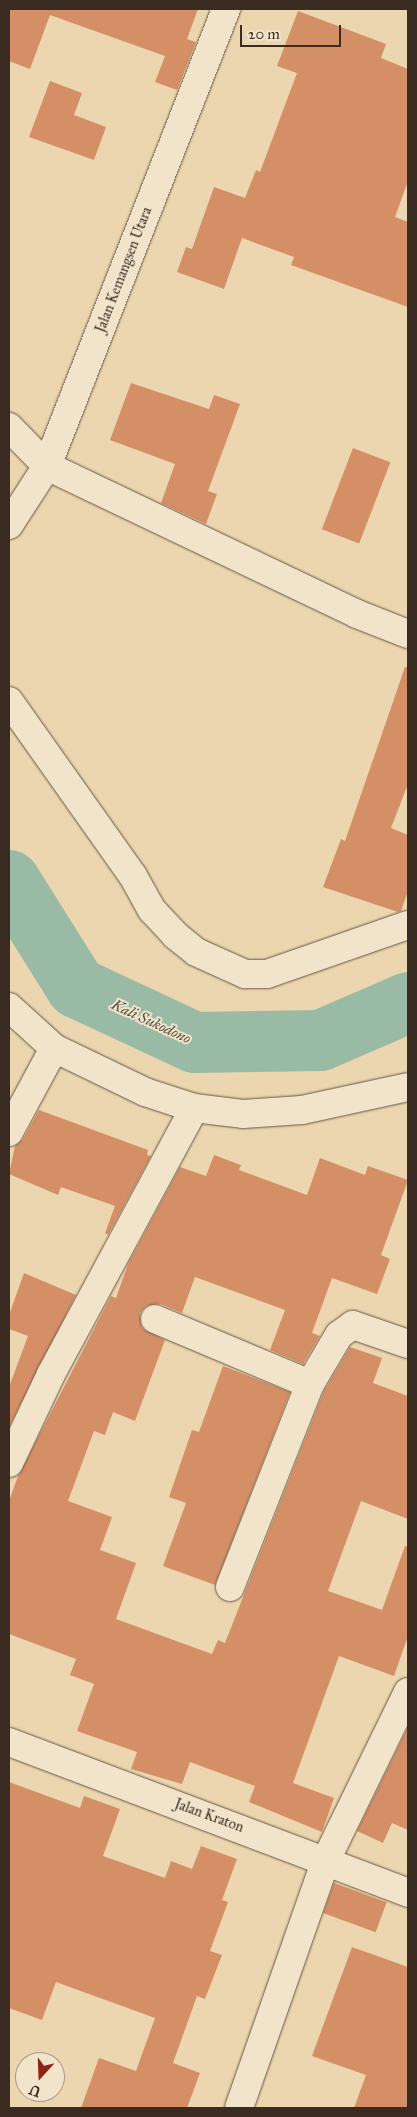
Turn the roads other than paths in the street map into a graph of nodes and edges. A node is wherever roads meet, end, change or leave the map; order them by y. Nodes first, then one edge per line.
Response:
1 (226, 9) edge
2 (9, 428) edge
3 (47, 466) junction
4 (9, 525) edge
5 (408, 634) edge
6 (9, 701) edge
7 (408, 925) edge
8 (9, 1007) edge
9 (54, 1048) junction
10 (408, 1087) edge
11 (194, 1108) junction
12 (9, 1132) edge
13 (156, 1320) dead end
14 (408, 1344) edge
15 (310, 1384) junction
16 (9, 1463) edge
17 (230, 1587) dead end
18 (408, 1692) edge
19 (9, 1742) edge
20 (326, 1860) junction
21 (408, 1893) edge
22 (239, 2108) edge

1 - 3 street, Jalan Kemangsen Utara
2 - 3 street
3 - 4 street, Jalan Kemangsen Utara
3 - 5 street
6 - 7 street
8 - 9 street
9 - 11 street
9 - 12 street
10 - 11 street
11 - 16 street
13 - 15 street
14 - 15 street
15 - 17 street
18 - 20 street
19 - 20 street, Jalan Kraton
20 - 21 street, Jalan Kraton
20 - 22 street

